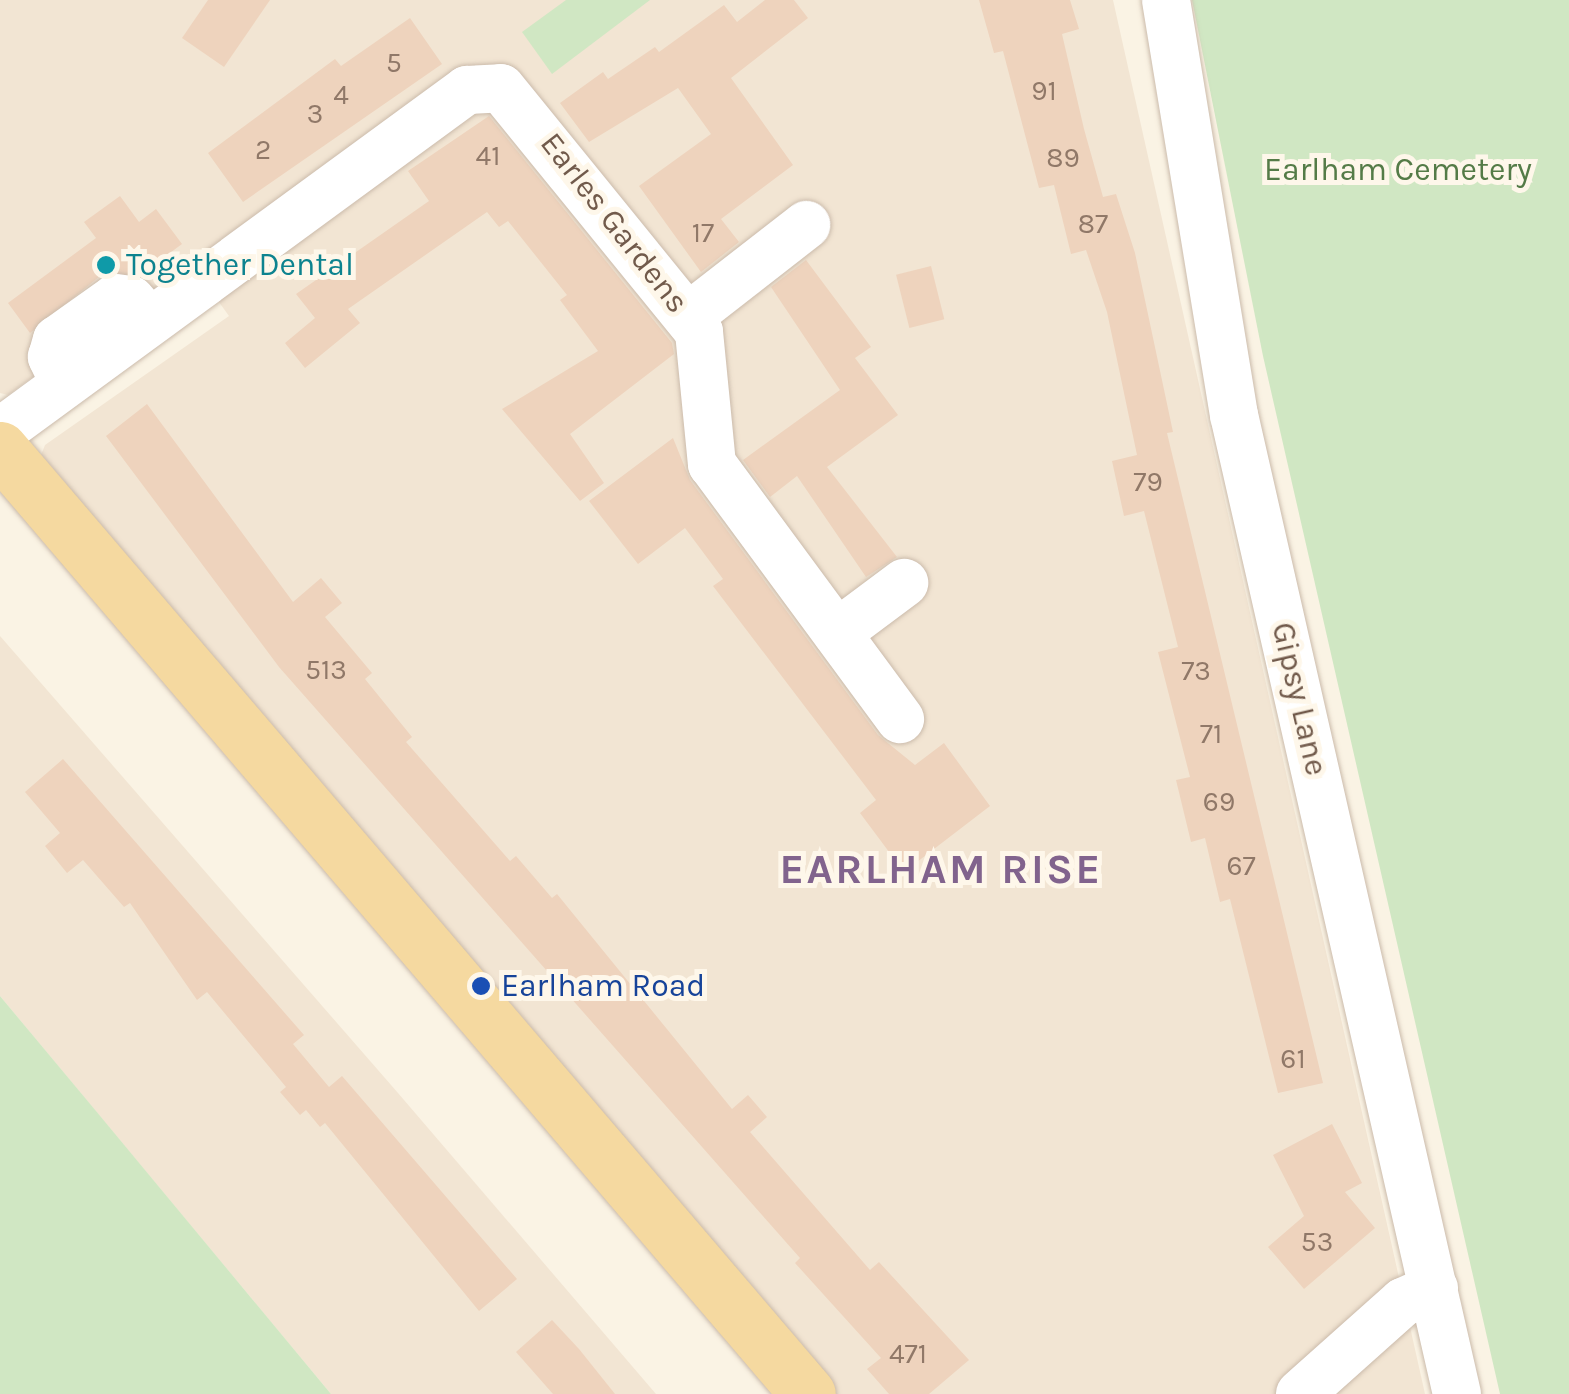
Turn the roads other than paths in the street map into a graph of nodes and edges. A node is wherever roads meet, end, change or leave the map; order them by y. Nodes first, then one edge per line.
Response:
1 (1166, 0) edge
2 (806, 224) dead end
3 (688, 317) junction
4 (0, 432) edge
5 (0, 449) edge
6 (904, 584) dead end
7 (837, 633) junction
8 (900, 719) dead end
9 (1434, 1288) junction
10 (794, 1389) edge
11 (1300, 1394) edge
12 (1458, 1394) edge

1 - 9 street, Gipsy Lane
2 - 3 street
3 - 4 street, Earles Gardens
3 - 7 street, Earles Gardens
5 - 10 main road
6 - 7 street
7 - 8 street, Earles Gardens
9 - 11 street
9 - 12 street, Gipsy Lane

